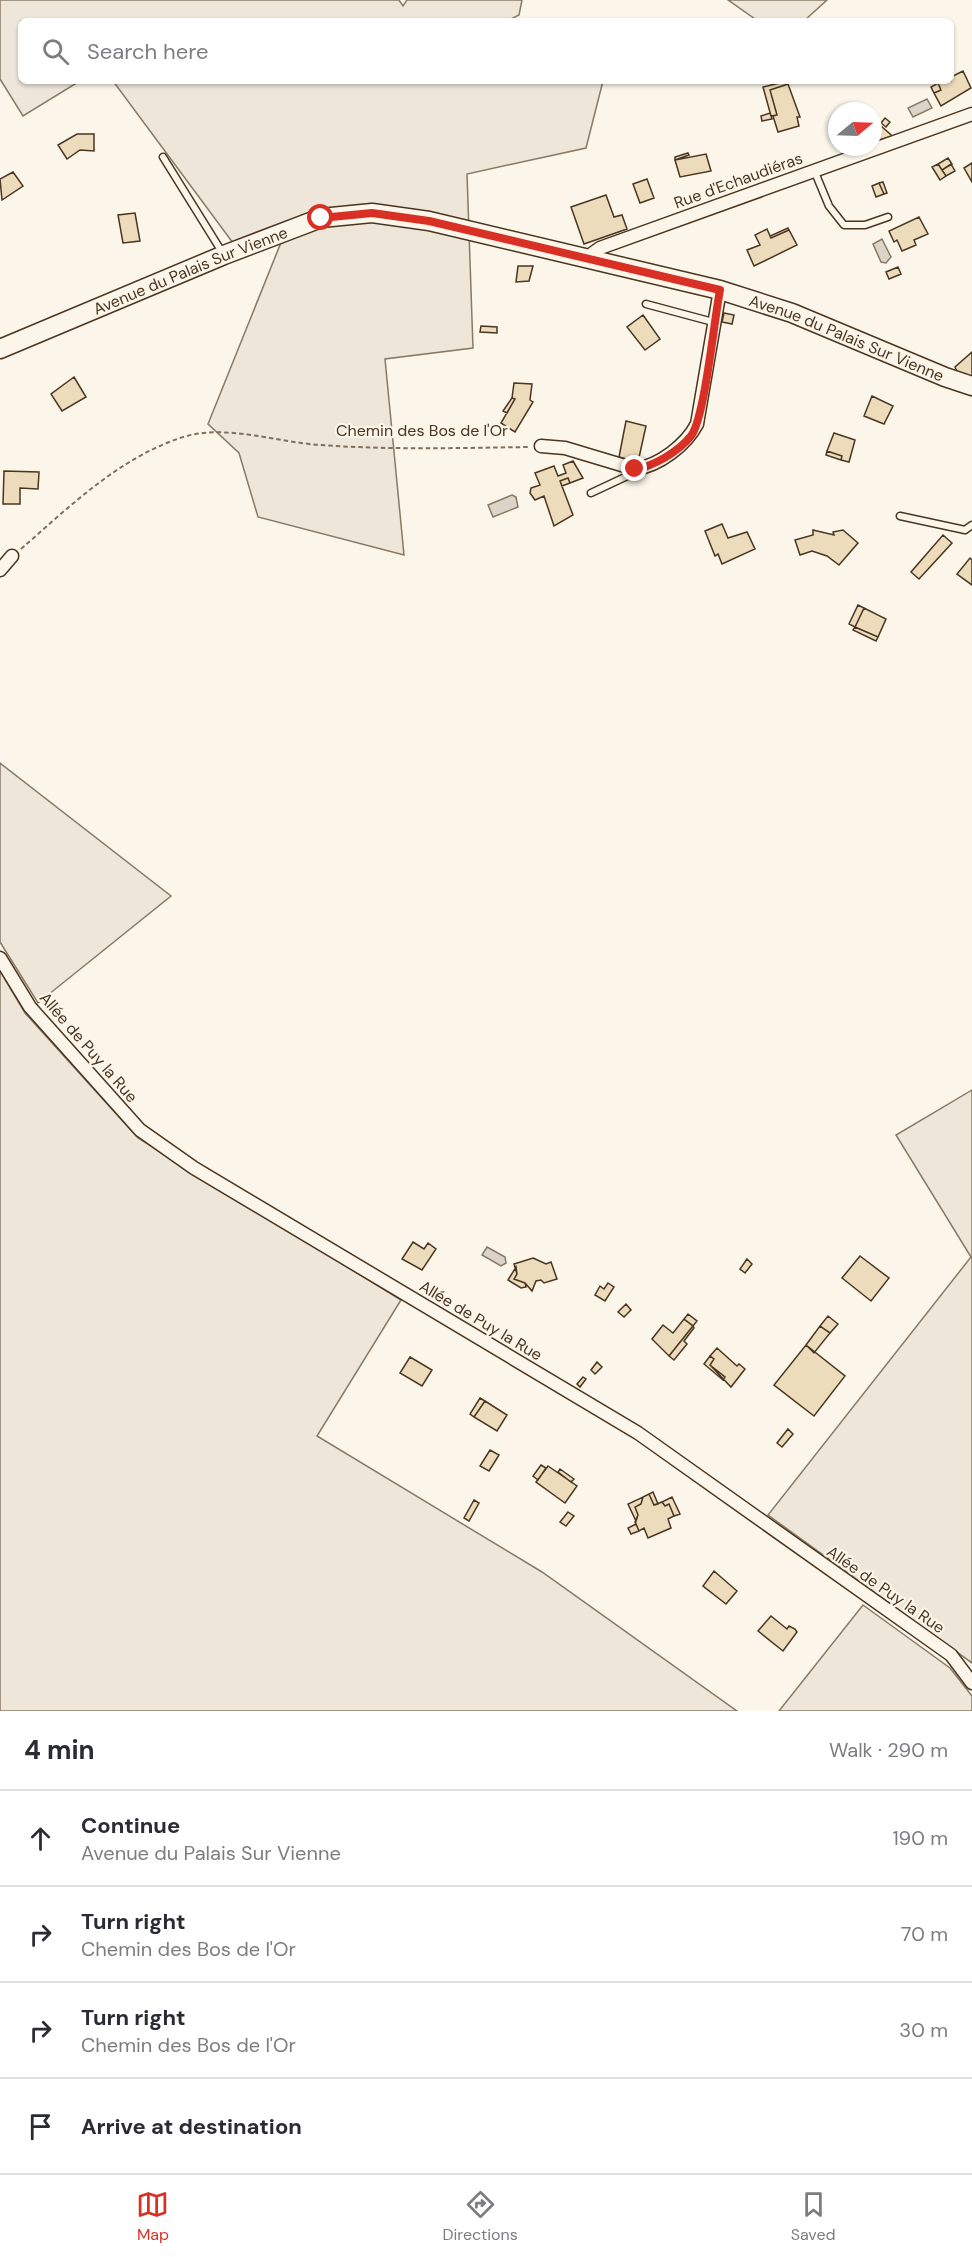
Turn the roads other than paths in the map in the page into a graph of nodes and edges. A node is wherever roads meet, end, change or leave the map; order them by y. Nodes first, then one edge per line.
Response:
1 (972, 114) edge
2 (163, 157) dead end
3 (814, 170) junction
4 (888, 217) dead end
5 (224, 255) junction
6 (590, 260) junction
7 (720, 290) junction
8 (646, 304) dead end
9 (713, 322) junction
10 (0, 349) edge
11 (972, 386) edge
12 (541, 446) road end
13 (644, 468) junction
14 (591, 493) dead end
15 (900, 516) dead end
16 (972, 525) edge
17 (12, 556) road end
18 (0, 570) edge
19 (0, 958) edge
20 (972, 1683) edge

1 - 3 street, Rue d'Echaudiéras
2 - 5 lane
3 - 4 lane
3 - 6 street, Rue d'Echaudiéras
5 - 6 main road, Avenue du Palais Sur Vienne
5 - 10 main road, Avenue du Palais Sur Vienne
6 - 7 main road, Avenue du Palais Sur Vienne
7 - 9 street
7 - 11 main road, Avenue du Palais Sur Vienne
8 - 9 lane
9 - 13 street
12 - 13 street
13 - 14 lane
15 - 16 lane
17 - 18 street
19 - 20 street, Allée de Puy la Rue

